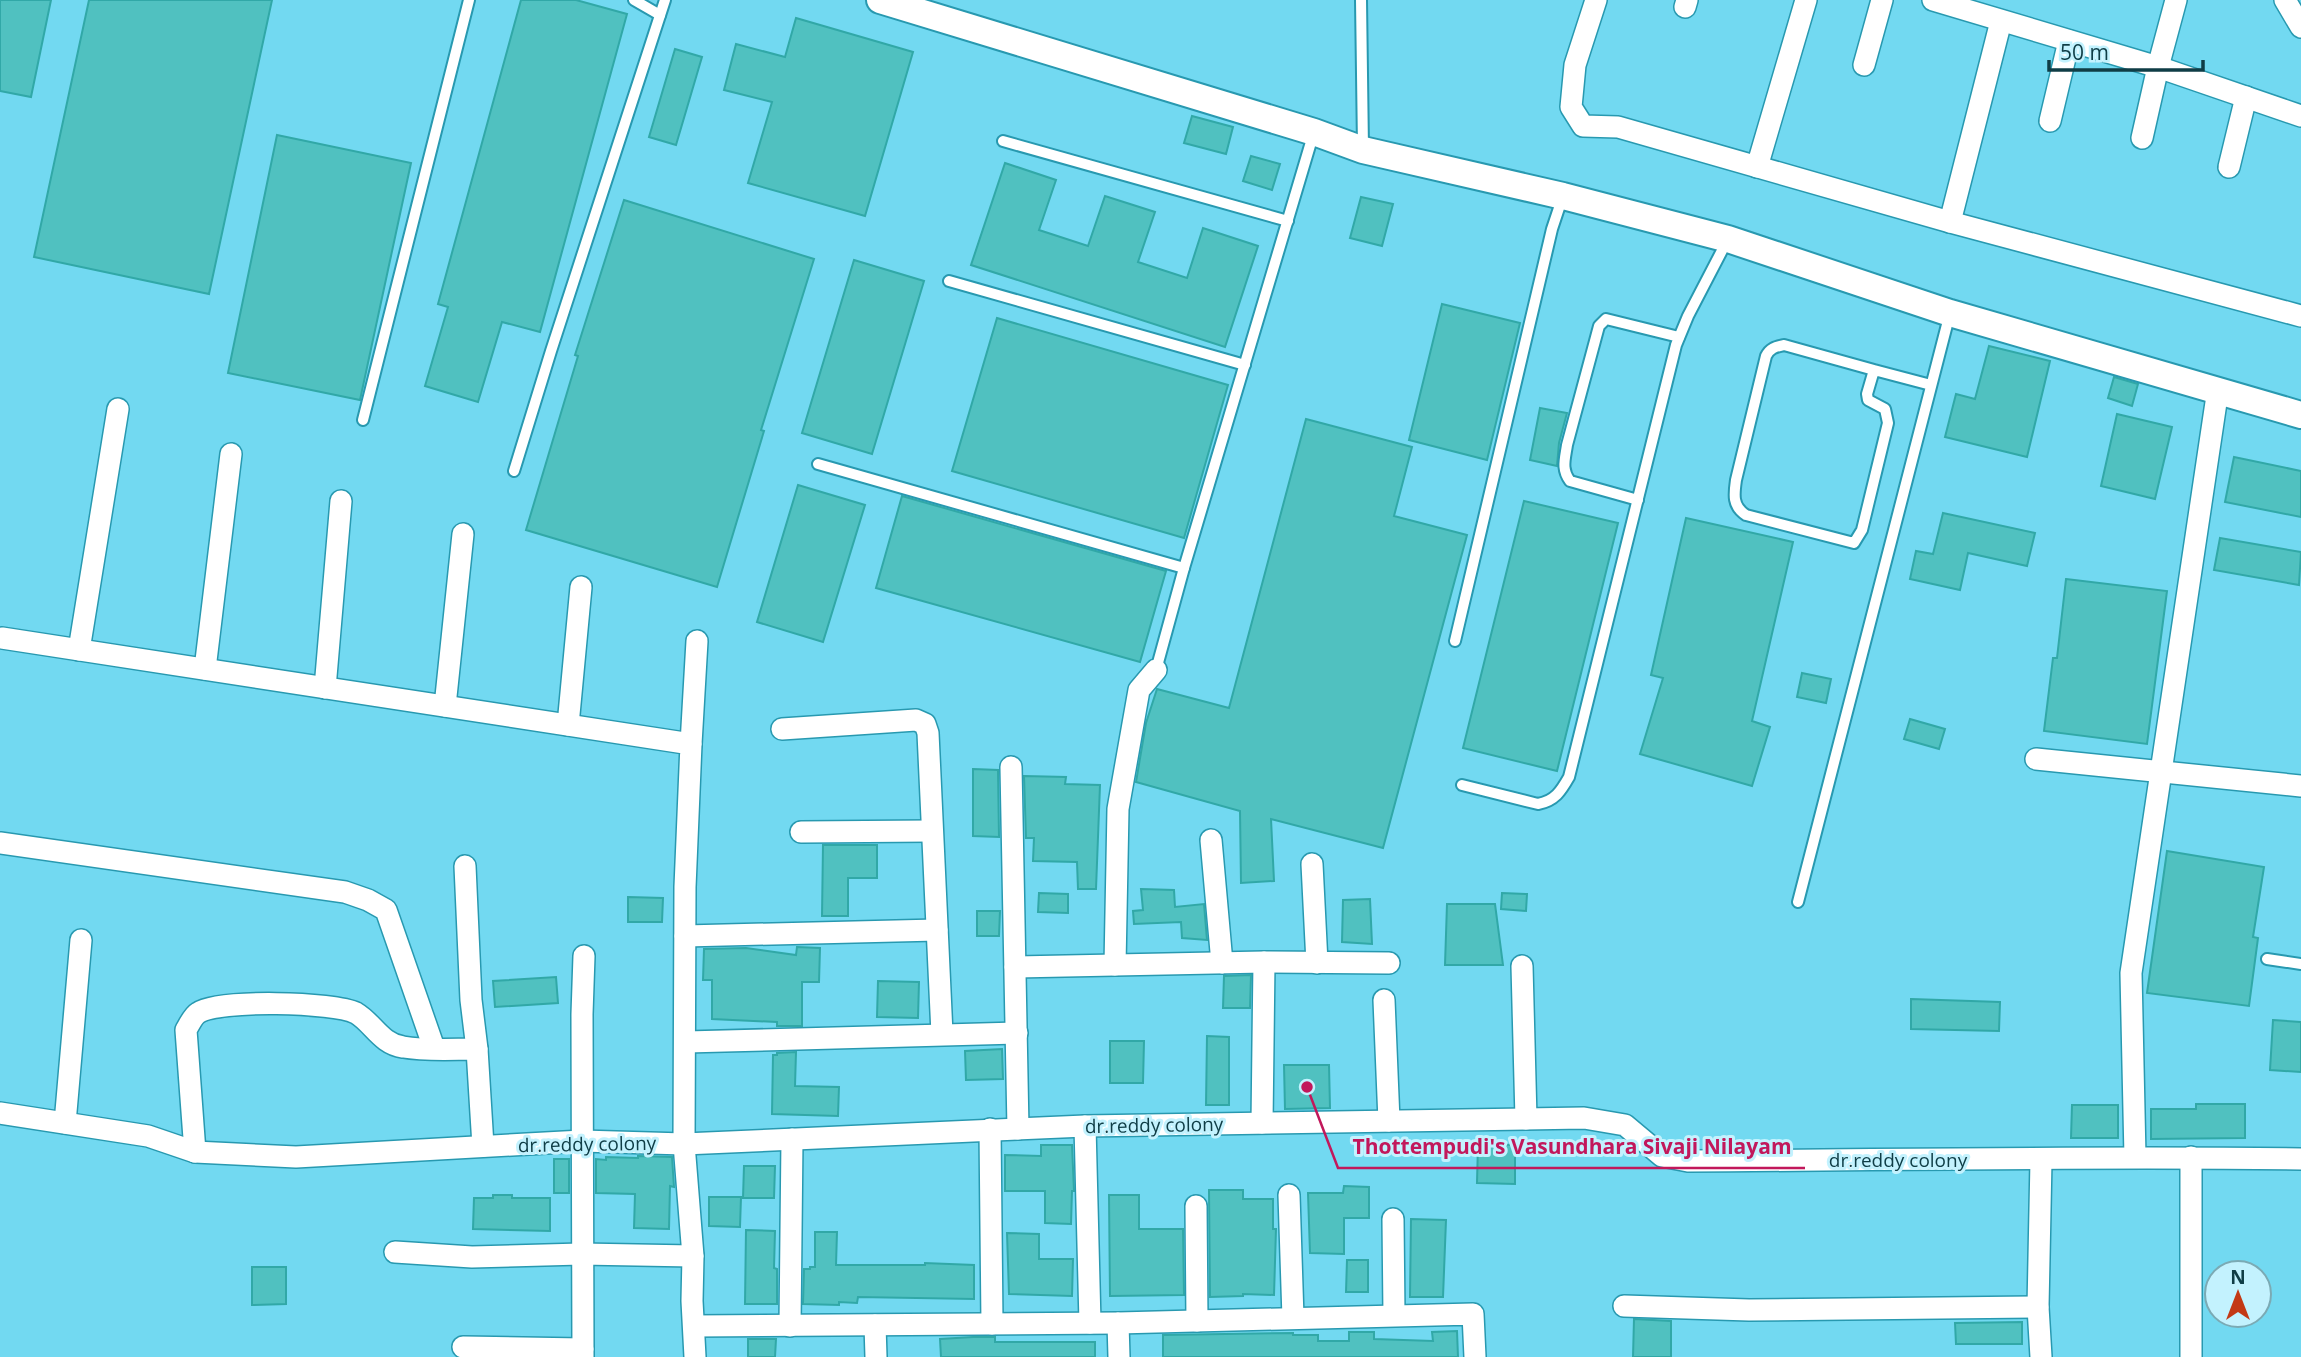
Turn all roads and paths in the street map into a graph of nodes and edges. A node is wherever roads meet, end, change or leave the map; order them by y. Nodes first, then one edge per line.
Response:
1 (469, 0) edge
2 (634, 0) edge
3 (665, 0) edge
4 (880, 0) edge
5 (1361, 0) edge
6 (1596, 0) edge
7 (1806, 0) edge
8 (1882, 0) edge
9 (1933, 0) edge
10 (2176, 0) edge
11 (2285, 0) edge
12 (660, 15) junction
13 (2001, 21) junction
14 (2301, 27) edge
15 (2069, 41) junction
16 (1864, 65) dead end
17 (2158, 67) junction
18 (2246, 97) junction
19 (2301, 116) edge
20 (2050, 121) dead end
21 (1314, 132) junction
22 (2142, 138) dead end
23 (1003, 142) dead end
24 (1363, 150) junction
25 (1757, 167) junction
26 (2229, 167) dead end
27 (1563, 196) junction
28 (1288, 221) junction
29 (1950, 222) junction
30 (1728, 239) junction
31 (950, 281) dead end
32 (1950, 313) junction
33 (2301, 316) edge
34 (1679, 337) junction
35 (1245, 366) junction
36 (1874, 370) junction
37 (1931, 385) junction
38 (2218, 389) junction
39 (118, 409) dead end
40 (2301, 415) edge
41 (363, 420) dead end
42 (231, 454) dead end
43 (818, 464) dead end
44 (514, 471) dead end
45 (1637, 500) junction
46 (341, 501) dead end
47 (463, 534) dead end
48 (1184, 568) junction
49 (581, 587) dead end
50 (2, 638) edge
51 (696, 641) dead end
52 (1455, 642) dead end
53 (79, 650) junction
54 (205, 669) junction
55 (1156, 670) joint
56 (325, 688) junction
57 (444, 706) junction
58 (568, 725) junction
59 (782, 729) dead end
60 (691, 744) junction
61 (2036, 760) dead end
62 (1011, 767) dead end
63 (2162, 774) junction
64 (1462, 785) dead end
65 (2301, 786) edge
66 (931, 831) junction
67 (800, 832) dead end
68 (1211, 840) dead end
69 (0, 843) edge
70 (1312, 864) dead end
71 (465, 866) dead end
72 (1798, 902) dead end
73 (937, 930) junction
74 (685, 936) junction
75 (81, 940) dead end
76 (584, 956) dead end
77 (2267, 958) dead end
78 (1264, 962) junction
79 (1222, 963) junction
80 (1317, 963) junction
81 (1390, 963) dead end
82 (2301, 964) edge
83 (1115, 965) junction
84 (1522, 966) dead end
85 (1015, 967) junction
86 (1384, 1000) dead end
87 (1017, 1033) junction
88 (942, 1034) junction
89 (686, 1042) junction
90 (434, 1048) junction
91 (477, 1049) junction
92 (0, 1114) edge
93 (1526, 1119) junction
94 (1389, 1121) junction
95 (65, 1123) junction
96 (1262, 1123) junction
97 (1085, 1126) junction
98 (990, 1129) junction
99 (1018, 1129) junction
100 (792, 1139) junction
101 (582, 1141) junction
102 (684, 1144) junction
103 (483, 1146) junction
104 (195, 1152) junction
105 (2135, 1157) junction
106 (2191, 1157) junction
107 (2301, 1159) edge
108 (2041, 1160) junction
109 (1289, 1195) dead end
110 (1196, 1206) dead end
111 (1393, 1219) dead end
112 (395, 1252) dead end
113 (581, 1254) junction
114 (693, 1256) junction
115 (1624, 1306) dead end
116 (2038, 1307) junction
117 (1394, 1315) junction
118 (1293, 1318) junction
119 (1197, 1321) junction
120 (1090, 1323) junction
121 (1118, 1323) junction
122 (992, 1324) junction
123 (875, 1325) junction
124 (694, 1326) junction
125 (790, 1326) junction
126 (463, 1347) dead end
127 (583, 1353) edge
128 (695, 1357) edge
129 (876, 1357) edge
130 (1119, 1357) edge
131 (1475, 1357) edge
132 (2041, 1357) edge
133 (2191, 1357) edge

1 - 41 lane
2 - 12 lane
3 - 12 lane
4 - 21 street
5 - 24 lane
6 - 25 street
7 - 25 street
8 - 16 street
9 - 13 street
10 - 17 street
11 - 14 street
12 - 44 lane
13 - 15 street
13 - 29 street
15 - 17 street
15 - 20 street
17 - 18 street
17 - 22 street
18 - 19 street
18 - 26 street
21 - 24 street
21 - 28 lane
23 - 28 lane
24 - 27 street
25 - 29 street
27 - 30 street
27 - 52 lane
28 - 35 lane
29 - 33 street
30 - 32 street
30 - 34 lane
31 - 35 lane
32 - 37 lane
32 - 38 street
34 - 45 lane
34 - 45 lane
35 - 48 lane
36 - 36 lane
36 - 37 lane
37 - 72 lane
38 - 40 street
38 - 63 street
39 - 53 street
42 - 54 street
43 - 48 lane
45 - 64 lane
46 - 56 street
47 - 57 street
48 - 55 lane
49 - 58 street
50 - 53 street
51 - 60 street
53 - 54 street
54 - 56 street
55 - 83 street
56 - 57 street
57 - 58 street
58 - 60 street
59 - 66 street
60 - 74 street
61 - 63 street
62 - 85 street
63 - 65 street
63 - 105 street
66 - 67 street
66 - 73 street
68 - 79 street
69 - 90 street
70 - 80 street
71 - 91 street
73 - 74 street
73 - 88 street
74 - 89 street
75 - 95 street
76 - 101 street
77 - 82 lane
78 - 79 street
78 - 80 street
78 - 96 street
79 - 83 street
80 - 81 street
83 - 85 street
84 - 93 street
85 - 87 street
86 - 94 street
87 - 88 street
87 - 99 street
88 - 89 street
89 - 102 street
90 - 91 street
90 - 104 street
91 - 103 street
92 - 95 street, dr.reddy colony
93 - 94 street, dr.reddy colony
93 - 108 street, dr.reddy colony
94 - 96 street, dr.reddy colony
95 - 104 street, dr.reddy colony
96 - 97 street, dr.reddy colony
97 - 99 street, dr.reddy colony
97 - 120 street
98 - 99 street, dr.reddy colony
98 - 100 street, dr.reddy colony
98 - 122 street
100 - 102 street, dr.reddy colony
100 - 125 street
101 - 102 street, dr.reddy colony
101 - 103 street, dr.reddy colony
101 - 113 street
102 - 114 street
103 - 104 street, dr.reddy colony
105 - 106 street, dr.reddy colony
105 - 108 street, dr.reddy colony
106 - 107 street, dr.reddy colony
106 - 133 street
108 - 116 street
109 - 118 street
110 - 119 street
111 - 117 street
112 - 113 street
113 - 114 street
113 - 127 street
114 - 124 street
115 - 116 street
116 - 132 street
117 - 118 street
117 - 131 street
118 - 119 street
119 - 121 street
120 - 121 street
120 - 122 street
121 - 130 street
122 - 123 street
123 - 125 street
123 - 129 street
124 - 125 street
124 - 128 street
126 - 127 street

